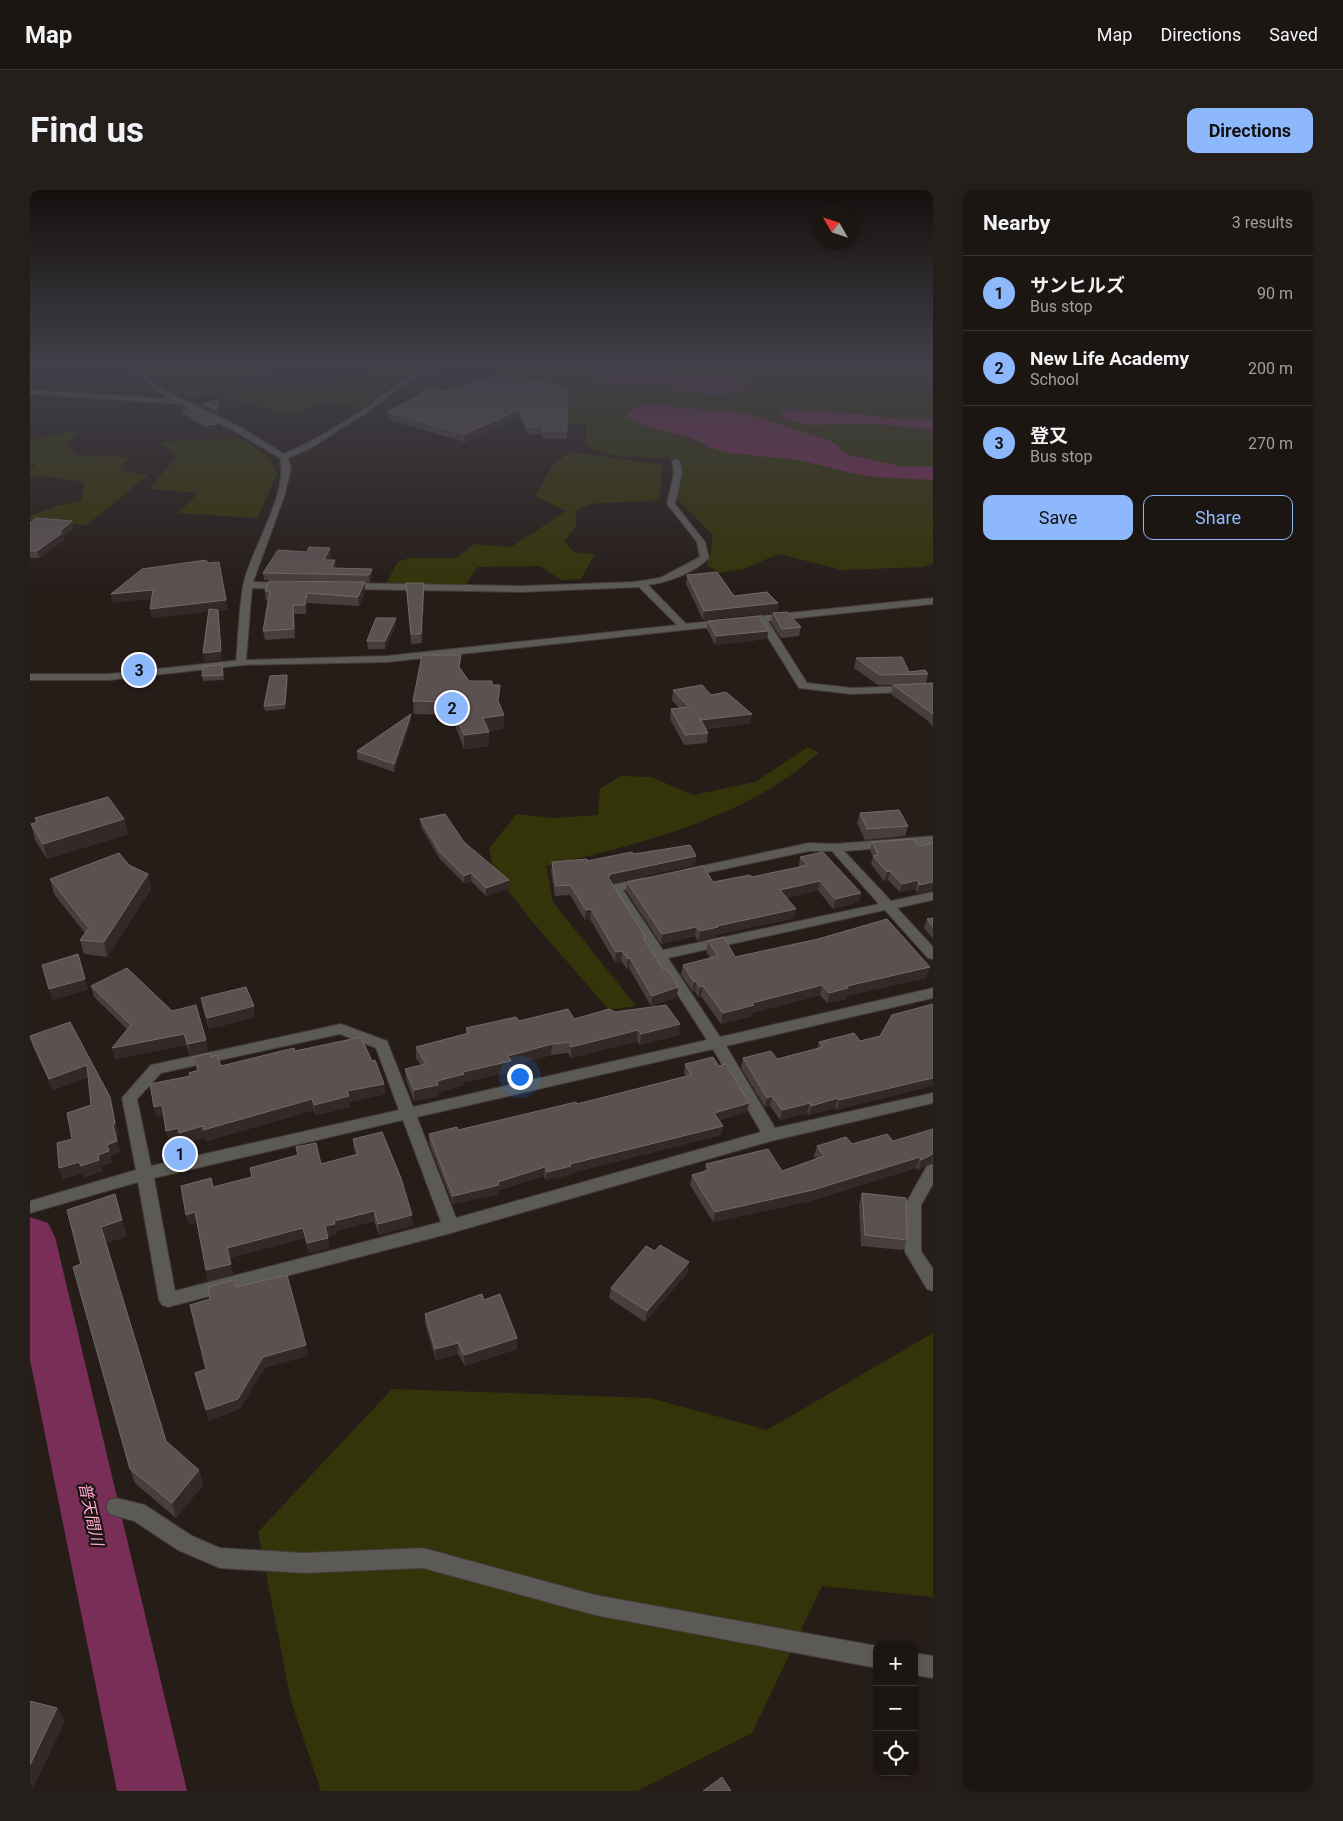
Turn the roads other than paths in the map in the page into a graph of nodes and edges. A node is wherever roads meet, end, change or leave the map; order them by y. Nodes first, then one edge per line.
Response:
1 (255, 440) edge
2 (318, 440) edge
3 (284, 457) junction
4 (676, 461) dead end
5 (642, 584) junction
6 (248, 585) junction
7 (296, 586) edge
8 (334, 586) edge
9 (933, 601) edge
10 (761, 618) junction
11 (684, 627) junction
12 (241, 663) junction
13 (30, 677) edge
14 (933, 688) edge
15 (933, 840) edge
16 (835, 848) junction
17 (673, 876) edge
18 (654, 880) edge
19 (933, 896) edge
20 (889, 906) junction
21 (661, 955) junction
22 (933, 955) edge
23 (933, 992) edge
24 (717, 1043) junction
25 (933, 1098) edge
26 (408, 1113) junction
27 (771, 1135) junction
28 (933, 1170) edge
29 (145, 1174) junction
30 (30, 1207) edge
31 (451, 1226) junction
32 (933, 1284) edge
33 (116, 1506) dead end
34 (873, 1656) edge
35 (918, 1665) edge
36 (933, 1667) edge

1 - 3 street
2 - 3 street
3 - 6 street
4 - 5 street
5 - 8 street
5 - 11 street
6 - 7 street
6 - 12 street
9 - 10 street
10 - 11 street
10 - 14 street
11 - 12 street
12 - 13 street
15 - 16 street
16 - 17 street
16 - 20 street
18 - 21 street
19 - 20 street
20 - 21 street
20 - 22 street
21 - 24 street
23 - 24 street
24 - 26 street
24 - 27 street
25 - 27 street
26 - 29 street
26 - 29 street
26 - 31 street
27 - 31 street
28 - 32 street
29 - 30 street
29 - 31 street
33 - 34 street
35 - 36 street

